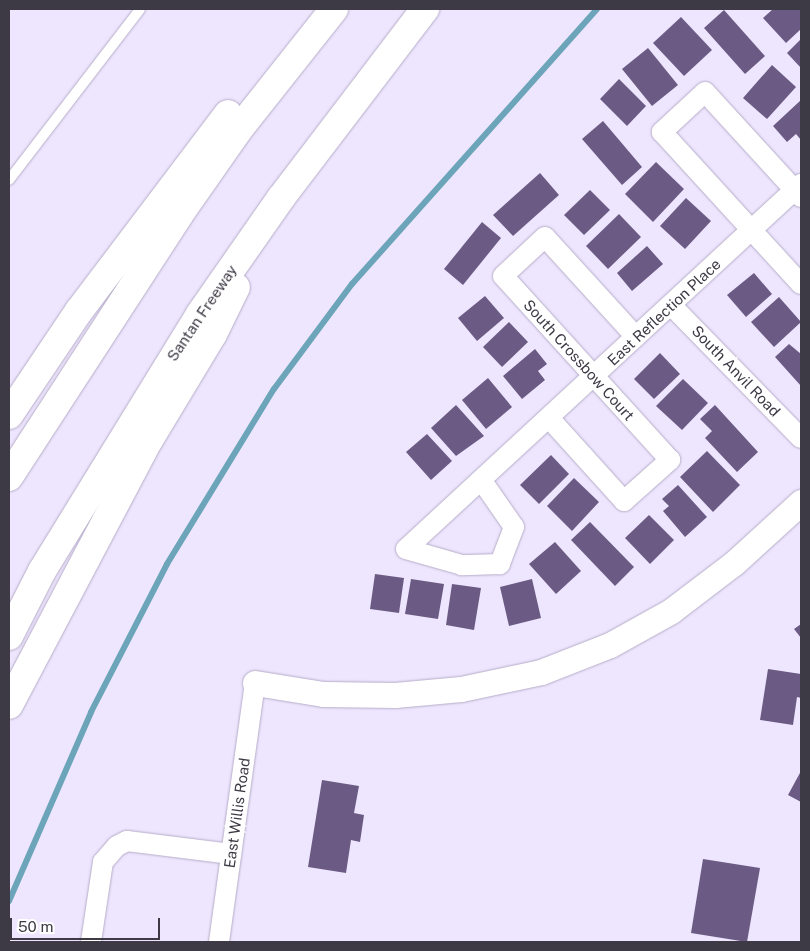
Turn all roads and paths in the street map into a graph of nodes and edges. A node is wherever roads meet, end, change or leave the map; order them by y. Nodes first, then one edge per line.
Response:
1 (140, 9) edge
2 (311, 9) edge
3 (334, 9) edge
4 (425, 9) edge
5 (9, 180) edge
6 (799, 190) edge
7 (281, 198) junction
8 (752, 230) junction
9 (801, 284) edge
10 (671, 305) junction
11 (636, 337) junction
12 (594, 376) junction
13 (9, 415) edge
14 (549, 418) junction
15 (801, 438) edge
16 (9, 477) edge
17 (482, 481) junction
18 (801, 502) edge
19 (9, 636) edge
20 (255, 683) joint
21 (9, 705) edge
22 (232, 854) junction
23 (91, 942) edge
24 (219, 942) edge

1 - 5 lane
2 - 13 highway
3 - 16 highway
4 - 7 highway, Santan Freeway
6 - 8 street, East Reflection Place
6 - 8 street
7 - 19 highway, Santan Freeway
7 - 21 highway
8 - 9 street
8 - 10 street, East Reflection Place
10 - 11 street, East Reflection Place
10 - 15 street, South Anvil Road
11 - 12 street, East Reflection Place
11 - 12 street, South Crossbow Court
12 - 14 street, East Reflection Place
12 - 14 street, South Crossbow Court
14 - 17 street, East Reflection Place
17 - 17 street, East Reflection Place
18 - 20 street
20 - 22 street, East Willis Road
22 - 23 street
22 - 24 street, East Willis Road

